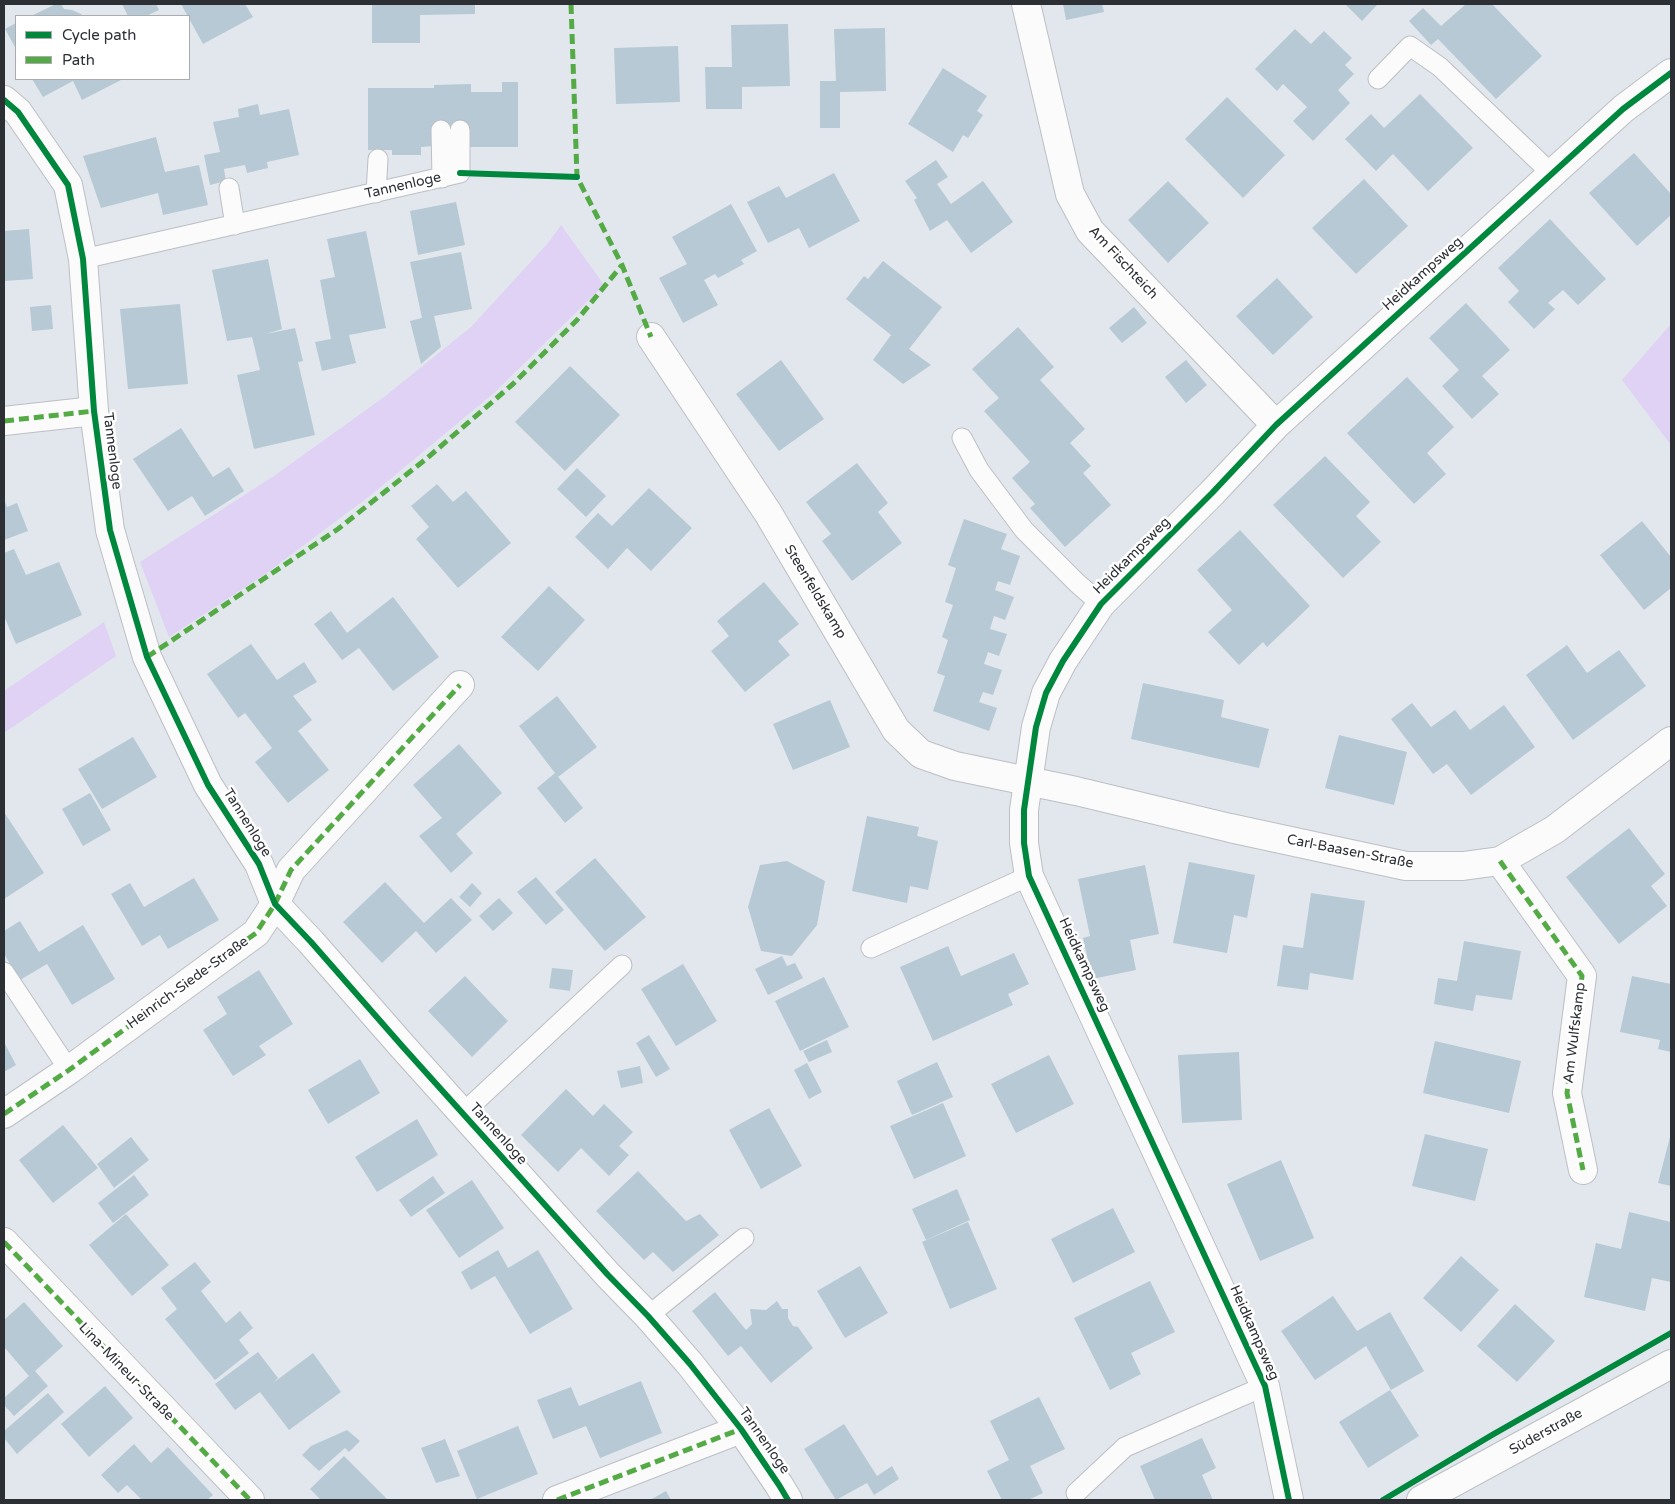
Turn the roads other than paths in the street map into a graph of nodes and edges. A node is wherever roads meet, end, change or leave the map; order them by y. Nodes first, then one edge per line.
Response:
1 (1026, 4) edge
2 (1671, 73) edge
3 (1378, 79) dead end
4 (4, 100) edge
5 (378, 159) dead end
6 (1552, 174) junction
7 (442, 178) junction
8 (229, 188) dead end
9 (376, 193) junction
10 (235, 225) junction
11 (83, 259) junction
12 (650, 337) dead end
13 (94, 411) junction
14 (4, 420) edge
15 (1276, 425) junction
16 (962, 438) dead end
17 (1101, 604) junction
18 (460, 685) dead end
19 (1671, 741) edge
20 (1027, 781) junction
21 (1500, 861) junction
22 (1029, 876) junction
23 (275, 904) junction
24 (872, 948) dead end
25 (622, 964) dead end
26 (4, 972) edge
27 (69, 1070) junction
28 (462, 1112) junction
29 (4, 1114) edge
30 (1583, 1170) dead end
31 (744, 1238) dead end
32 (4, 1242) edge
33 (648, 1316) junction
34 (1671, 1364) edge
35 (1265, 1386) junction
36 (741, 1429) junction
37 (1076, 1493) dead end
38 (250, 1500) edge
39 (557, 1500) edge
40 (788, 1500) edge
41 (1289, 1500) edge
42 (1421, 1500) edge

1 - 15 street, Am Fischteich
2 - 6 street, Heidkampsweg
3 - 6 lane
4 - 11 street, Tannenloge
5 - 9 lane
6 - 15 street, Heidkampsweg
7 - 7 lane, Tannenloge
7 - 9 lane, Tannenloge
8 - 10 lane
9 - 10 lane, Tannenloge
10 - 11 lane, Tannenloge
11 - 13 street, Tannenloge
12 - 20 street, Steenfeldskamp
13 - 14 street
13 - 23 street, Tannenloge
15 - 17 street, Heidkampsweg
16 - 17 lane
17 - 20 street, Heidkampsweg
18 - 23 street, Heinrich-Siede-Straße
19 - 21 street, Carl-Baasen-Straße
20 - 21 street, Carl-Baasen-Straße
20 - 22 street, Heidkampsweg
21 - 30 street, Am Wulfskamp
22 - 24 lane
22 - 35 street, Heidkampsweg
23 - 27 street, Heinrich-Siede-Straße
23 - 28 street, Tannenloge
25 - 28 lane, Tannenloge
26 - 27 lane
27 - 29 street, Heinrich-Siede-Straße
28 - 33 street, Tannenloge
31 - 33 lane
32 - 38 street, Lina-Mineur-Straße
33 - 36 street, Tannenloge
34 - 42 street, Süderstraße
35 - 37 lane
35 - 41 street, Heidkampsweg
36 - 39 street
36 - 40 street, Tannenloge

